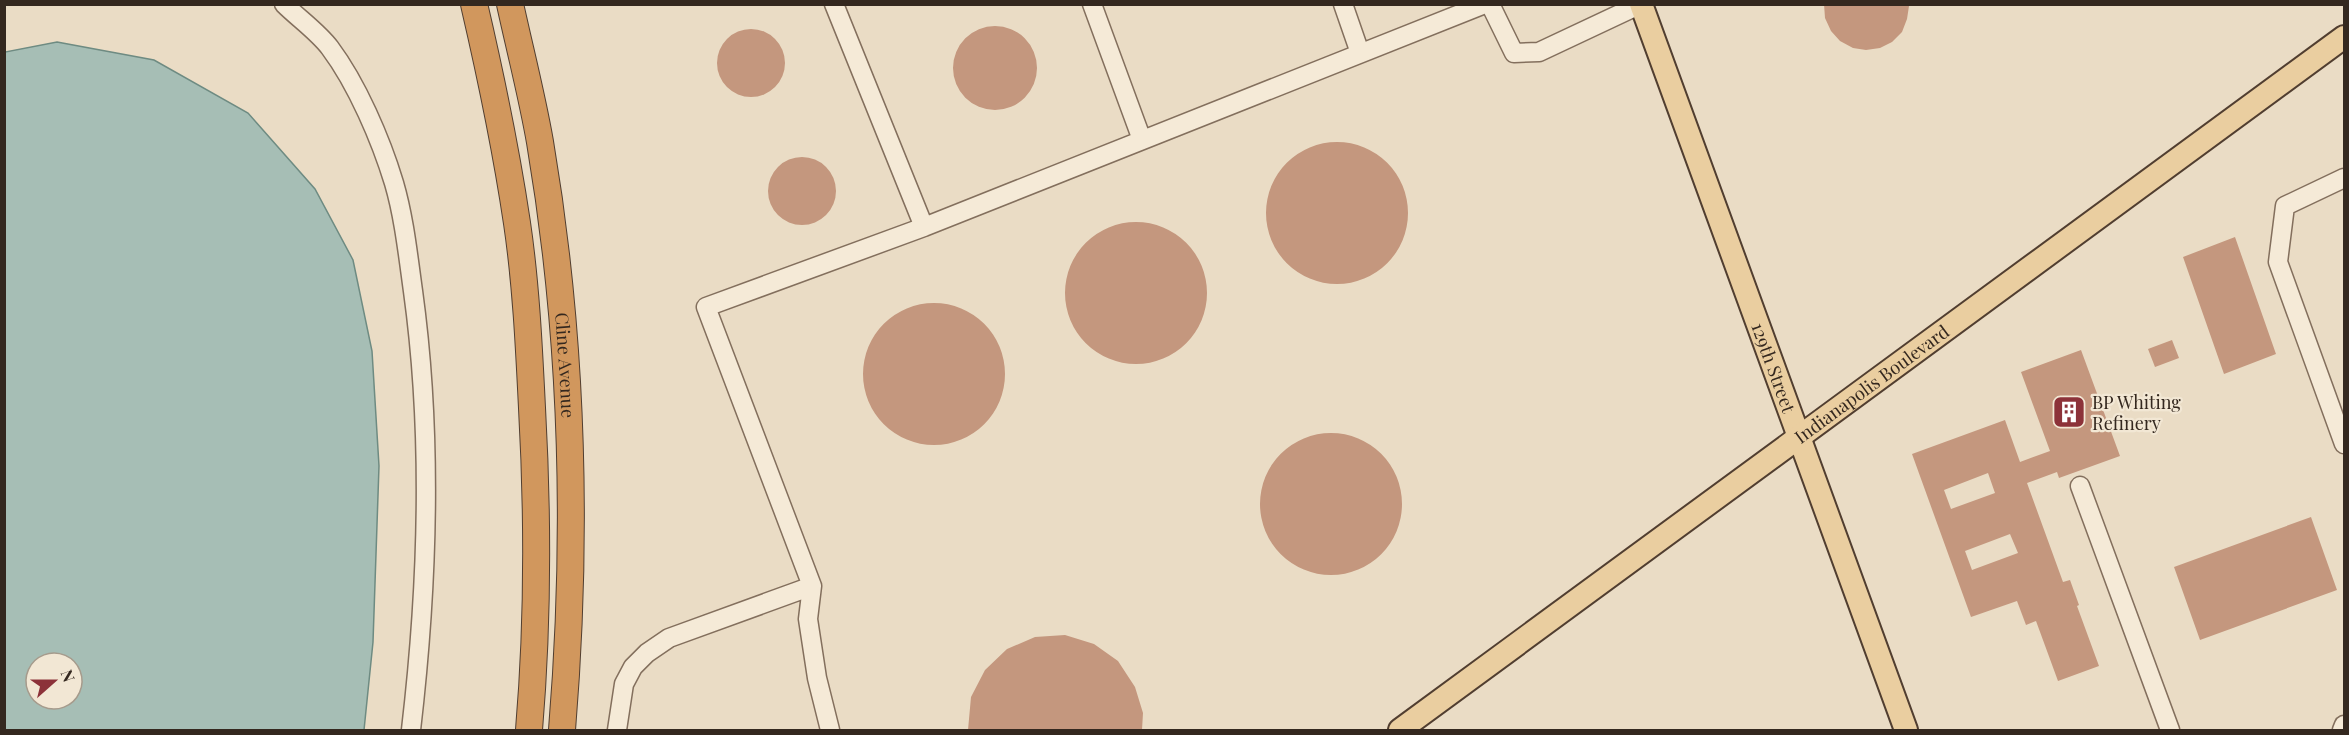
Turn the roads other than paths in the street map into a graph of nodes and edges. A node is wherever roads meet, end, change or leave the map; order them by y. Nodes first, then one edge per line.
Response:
1 (284, 4) edge
2 (474, 4) edge
3 (510, 4) edge
4 (834, 4) edge
5 (1092, 4) edge
6 (1343, 4) edge
7 (1485, 4) edge
8 (1490, 4) edge
9 (1641, 4) edge
10 (2344, 37) edge
11 (1360, 53) junction
12 (1142, 140) junction
13 (2344, 177) edge
14 (924, 226) junction
15 (1799, 436) junction
16 (2344, 444) edge
17 (2080, 486) dead end
18 (812, 586) junction
19 (2344, 725) edge
20 (411, 730) edge
21 (529, 730) edge
22 (562, 730) edge
23 (617, 730) edge
24 (830, 730) edge
25 (1400, 730) edge
26 (1906, 730) edge
27 (2170, 730) edge
28 (2342, 730) edge

1 - 20 lane
2 - 21 highway, Cline Avenue
3 - 22 highway, Cline Avenue
4 - 14 lane
5 - 12 lane
6 - 11 lane
7 - 11 lane
8 - 9 lane
9 - 15 main road, 129th Street
10 - 15 main road, Indianapolis Boulevard
11 - 12 lane
12 - 14 lane
13 - 16 lane
14 - 18 lane
15 - 25 main road, Indianapolis Boulevard
15 - 26 main road, 129th Street
17 - 27 lane
18 - 23 lane
18 - 24 lane
19 - 28 lane

